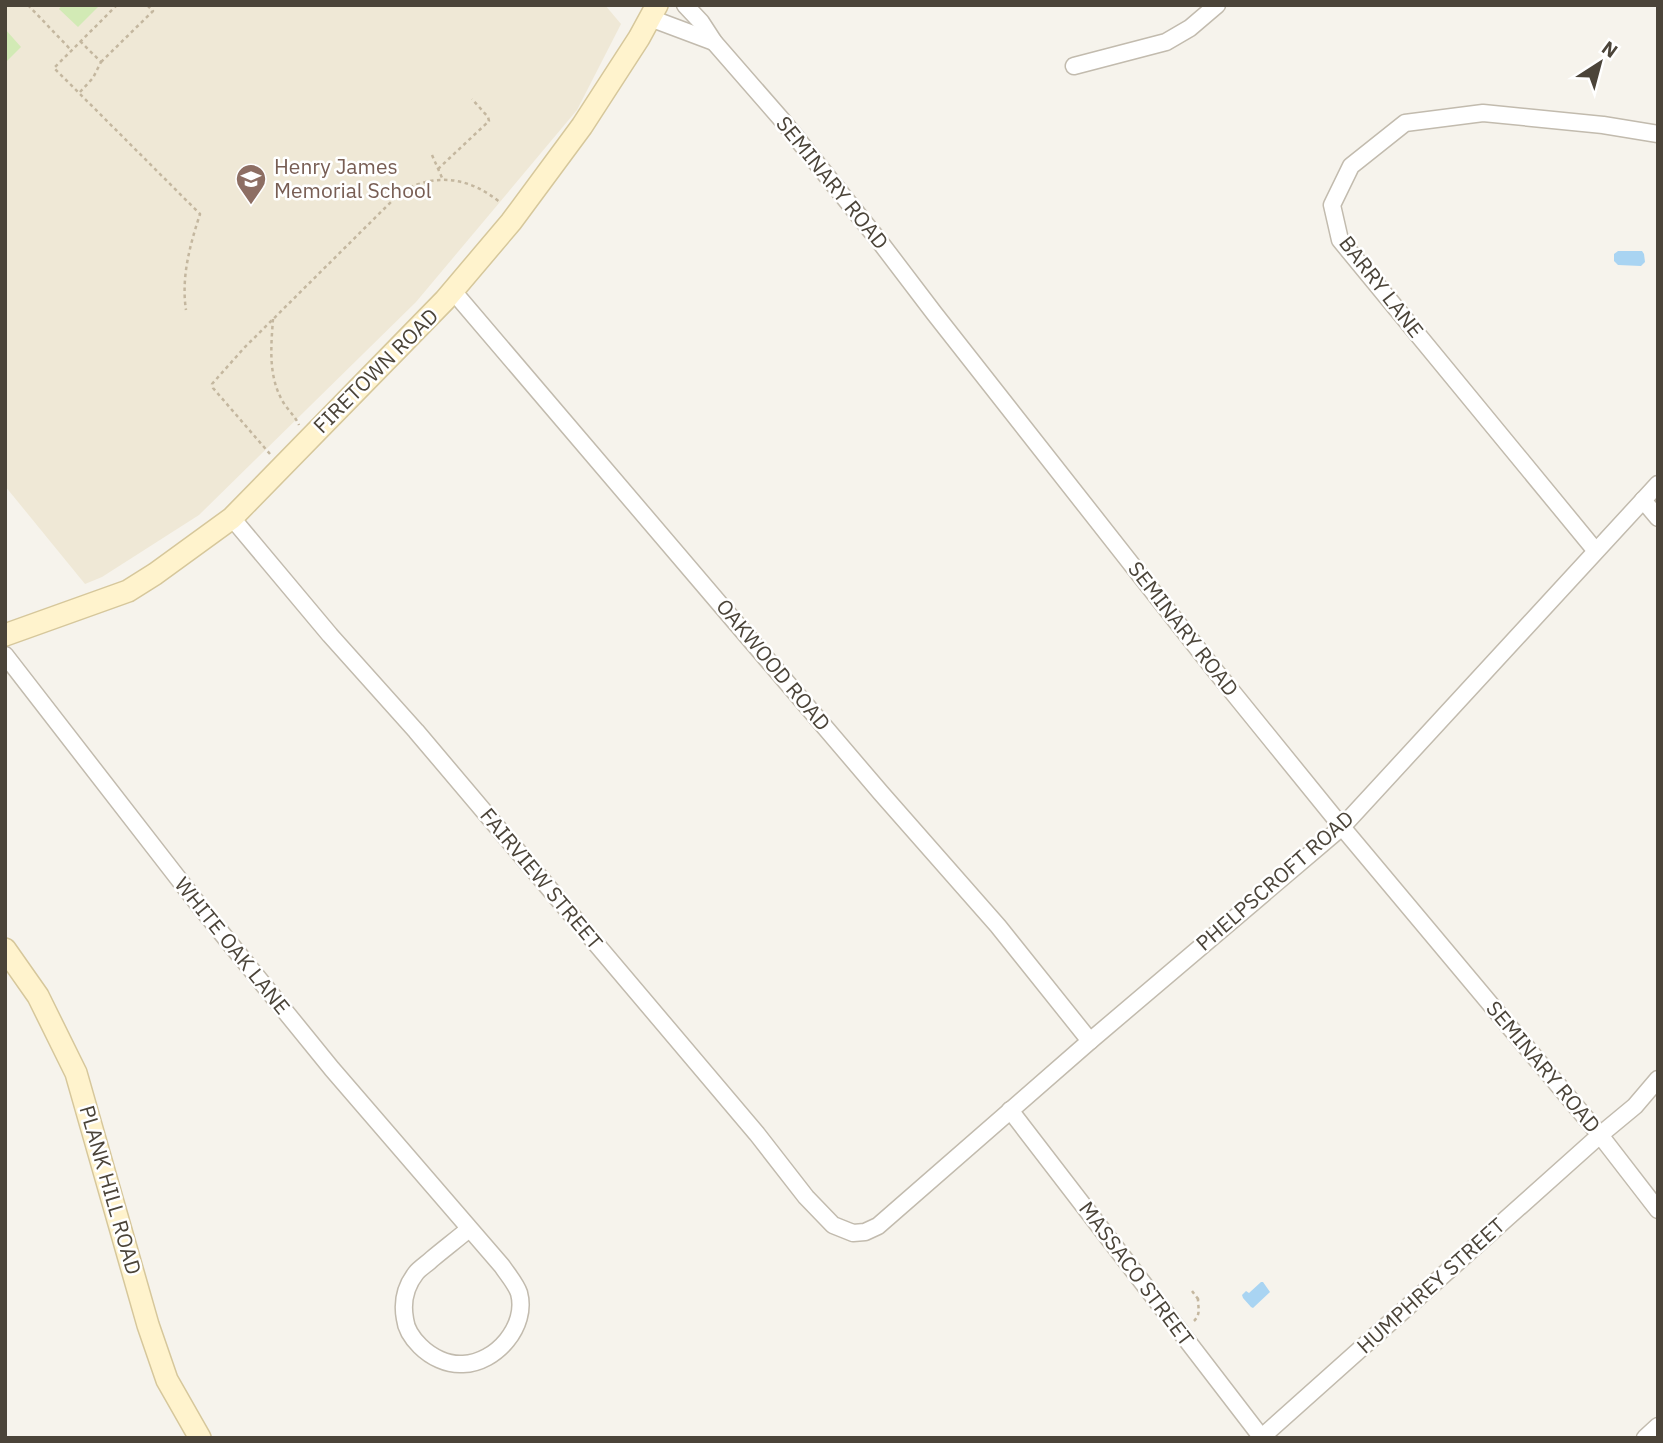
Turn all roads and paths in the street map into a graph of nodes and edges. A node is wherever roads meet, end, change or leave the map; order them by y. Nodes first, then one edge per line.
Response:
1 (28, 5) edge
2 (117, 5) edge
3 (147, 5) edge
4 (685, 5) edge
5 (1217, 5) edge
6 (653, 12) edge
7 (80, 41) junction
8 (714, 42) junction
9 (71, 50) junction
10 (101, 62) junction
11 (1074, 66) dead end
12 (79, 93) junction
13 (472, 99) dead end
14 (1658, 134) edge
15 (432, 155) dead end
16 (438, 169) junction
17 (443, 180) junction
18 (505, 205) dead end
19 (453, 291) junction
20 (186, 310) dead end
21 (273, 319) junction
22 (305, 423) dead end
23 (272, 456) dead end
24 (1658, 484) edge
25 (1643, 500) junction
26 (232, 518) junction
27 (1658, 518) edge
28 (1595, 550) junction
29 (5, 635) edge
30 (5, 655) edge
31 (1342, 827) junction
32 (5, 949) edge
33 (1090, 1041) junction
34 (1658, 1079) edge
35 (1010, 1110) junction
36 (1600, 1135) junction
37 (1658, 1210) edge
38 (469, 1229) junction
39 (853, 1233) joint
40 (1192, 1291) dead end
41 (1181, 1333) junction
42 (1658, 1426) edge
43 (1262, 1437) edge
44 (200, 1438) edge
45 (1644, 1438) edge

1 - 9 path
2 - 7 path
3 - 10 path
4 - 8 street, SEMINARY ROAD
5 - 11 street
6 - 8 street, SEMINARY ROAD
6 - 19 street, FIRETOWN ROAD
7 - 9 path
7 - 10 path
8 - 31 street, SEMINARY ROAD
9 - 12 path
10 - 12 path
12 - 20 path
13 - 16 path
14 - 28 street, BARRY LANE
15 - 16 path
16 - 17 path
17 - 18 path
17 - 21 path
19 - 26 street, FIRETOWN ROAD
19 - 33 street, OAKWOOD ROAD
21 - 22 path
21 - 23 path
24 - 25 street, PHELPSCROFT ROAD
25 - 27 street
25 - 28 street, PHELPSCROFT ROAD
26 - 29 street, FIRETOWN ROAD
26 - 39 street, FAIRVIEW STREET
28 - 31 street, PHELPSCROFT ROAD
30 - 38 street, WHITE OAK LANE
31 - 33 street, PHELPSCROFT ROAD
31 - 36 street, SEMINARY ROAD
32 - 44 street, PLANK HILL ROAD
33 - 35 street, PHELPSCROFT ROAD
34 - 36 street, HUMPHREY STREET
35 - 39 street, PHELPSCROFT ROAD
35 - 41 street, MASSACO STREET
36 - 37 street, SEMINARY ROAD
36 - 43 street, HUMPHREY STREET
38 - 38 street, WHITE OAK LANE
40 - 41 path
41 - 43 street, MASSACO STREET
42 - 45 street

